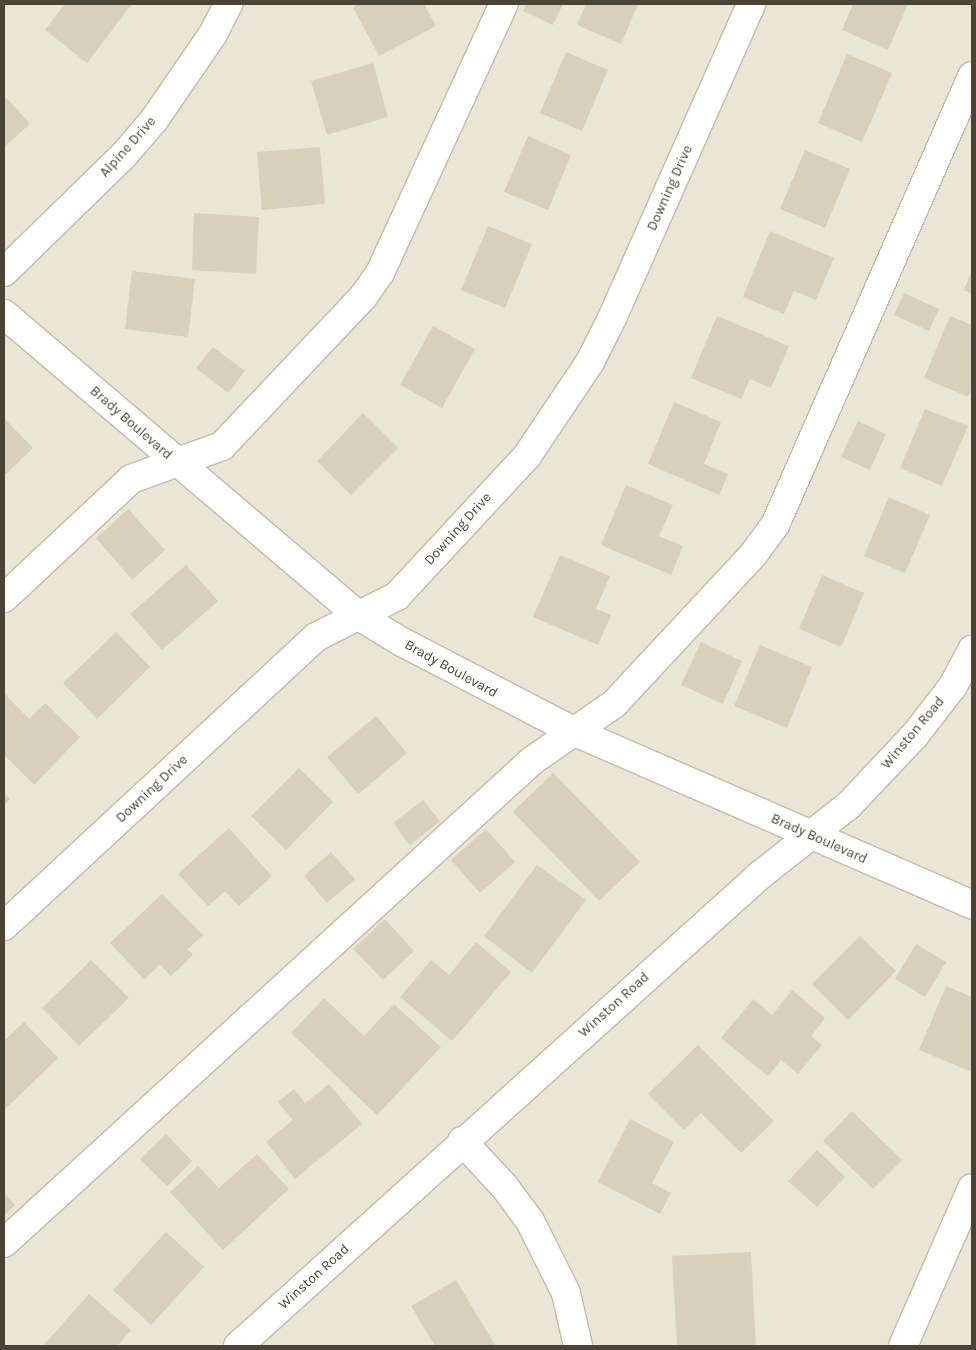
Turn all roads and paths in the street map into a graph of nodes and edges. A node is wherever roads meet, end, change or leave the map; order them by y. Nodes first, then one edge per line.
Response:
1 (228, 4) edge
2 (504, 4) edge
3 (751, 4) edge
4 (972, 76) edge
5 (4, 272) edge
6 (4, 314) edge
7 (178, 463) junction
8 (4, 598) edge
9 (359, 616) junction
10 (972, 650) edge
11 (575, 732) junction
12 (812, 836) junction
13 (972, 905) edge
14 (4, 926) edge
15 (462, 1141) junction
16 (972, 1188) edge
17 (4, 1244) edge
18 (238, 1346) edge
19 (578, 1346) edge
20 (902, 1346) edge

1 - 5 street, Alpine Drive
2 - 7 street
3 - 9 street, Downing Drive
4 - 11 street
6 - 7 street, Brady Boulevard
7 - 8 street
7 - 9 street, Brady Boulevard
9 - 11 street, Brady Boulevard
9 - 14 street, Downing Drive
10 - 12 street, Winston Road
11 - 12 street, Brady Boulevard
11 - 17 street
12 - 13 street, Brady Boulevard
12 - 15 street, Winston Road
15 - 18 street, Winston Road
15 - 19 street
16 - 20 street

